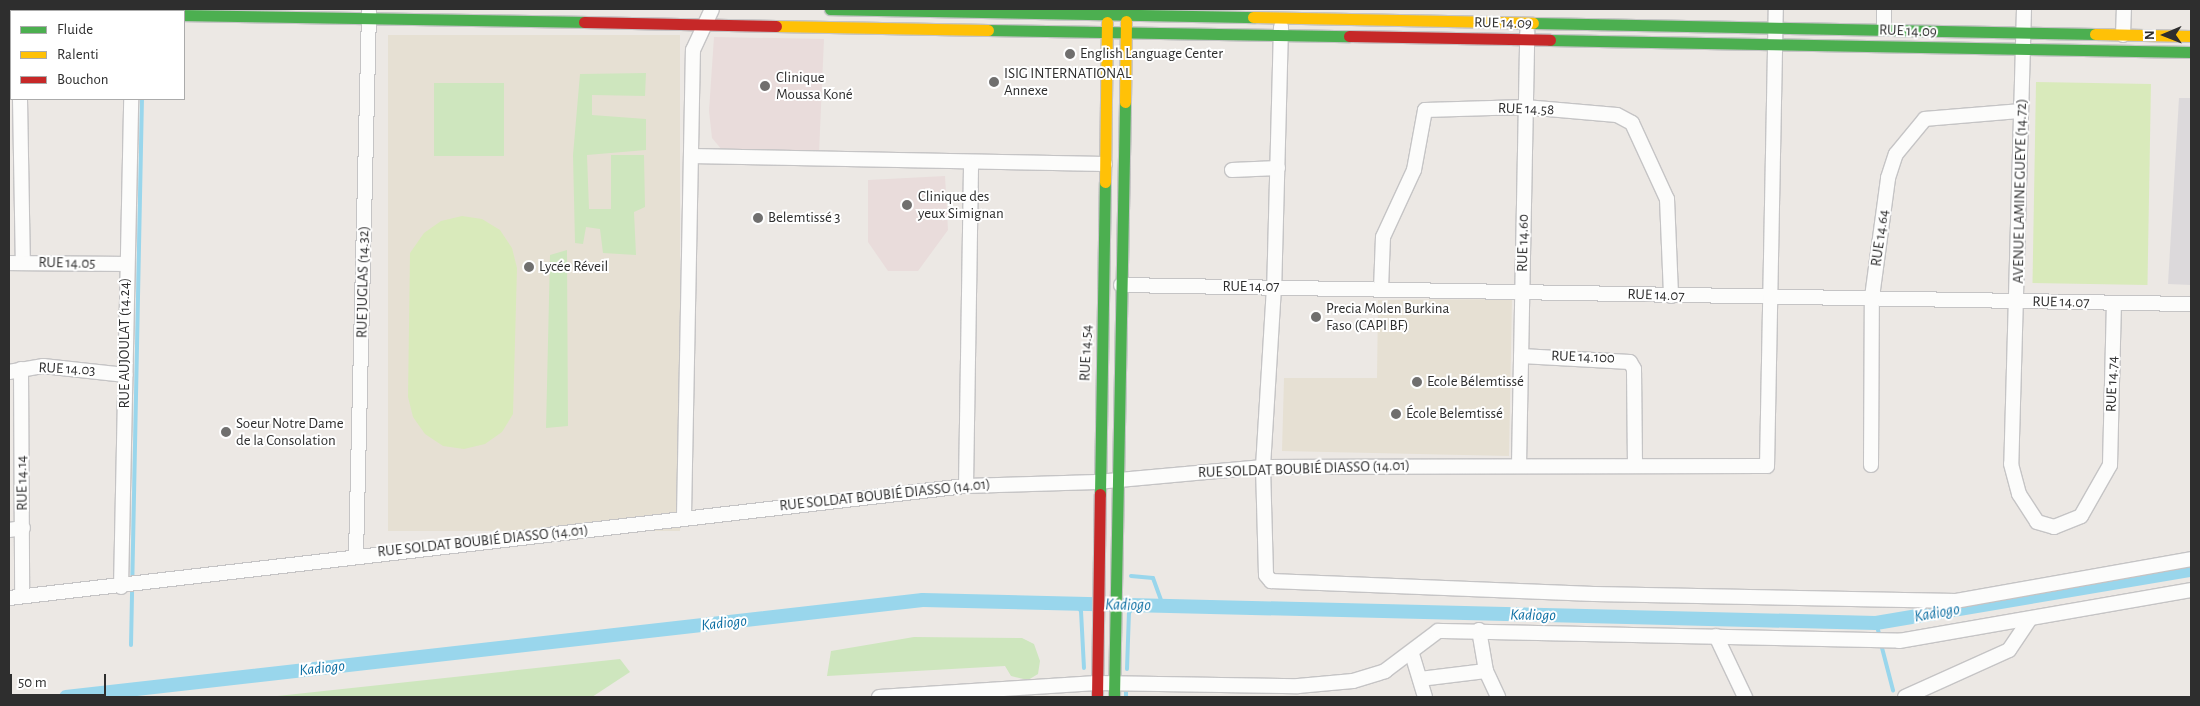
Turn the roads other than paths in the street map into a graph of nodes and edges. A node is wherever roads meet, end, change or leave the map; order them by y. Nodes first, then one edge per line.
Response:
1 (608, 9) edge
2 (712, 9) edge
3 (830, 9) edge
4 (862, 9) edge
5 (1776, 9) edge
6 (1884, 9) edge
7 (2024, 9) edge
8 (2124, 9) edge
9 (961, 10) edge
10 (1107, 12) edge
11 (1126, 12) edge
12 (369, 14) edge
13 (1281, 14) edge
14 (185, 15) edge
15 (1527, 21) junction
16 (608, 23) junction
17 (705, 23) junction
18 (1776, 27) junction
19 (1884, 29) junction
20 (2024, 32) junction
21 (1107, 33) junction
22 (1126, 33) junction
23 (1281, 35) junction
24 (2123, 35) junction
25 (2191, 36) edge
26 (1527, 38) junction
27 (1776, 44) junction
28 (2023, 50) junction
29 (2191, 52) edge
30 (20, 100) edge
31 (131, 100) edge
32 (1525, 107) junction
33 (2021, 111) junction
34 (691, 156) junction
35 (971, 163) junction
36 (1105, 164) junction
37 (1278, 168) junction
38 (1232, 170) dead end
39 (16, 263) edge
40 (125, 264) junction
41 (1121, 285) junction
42 (1274, 287) junction
43 (1381, 289) junction
44 (1522, 291) junction
45 (1671, 296) junction
46 (1768, 297) junction
47 (1872, 298) junction
48 (2018, 302) junction
49 (2114, 303) junction
50 (2191, 304) edge
51 (1521, 356) junction
52 (15, 370) edge
53 (126, 375) junction
54 (1519, 464) junction
55 (1871, 464) dead end
56 (2110, 465) joint
57 (1634, 466) junction
58 (1263, 467) junction
59 (1117, 478) junction
60 (1097, 482) junction
61 (966, 486) junction
62 (684, 516) junction
63 (23, 528) junction
64 (9, 530) edge
65 (356, 555) junction
66 (2191, 559) edge
67 (121, 587) junction
68 (2191, 590) edge
69 (16, 597) edge
70 (2029, 620) junction
71 (1480, 630) junction
72 (1716, 636) junction
73 (1412, 654) junction
74 (1486, 671) junction
75 (1420, 679) junction
76 (1097, 683) junction
77 (1114, 690) edge
78 (880, 697) edge
79 (1097, 697) edge
80 (1425, 697) edge
81 (1498, 697) edge
82 (1745, 697) edge
83 (1905, 697) edge

1 - 16 street
2 - 17 street
3 - 4 street, RUE 14.09
4 - 9 street, RUE 14.09
5 - 18 street
6 - 19 street
7 - 20 street, AVENUE LAMINE GUEYE (14.72)
8 - 24 street
9 - 10 street, RUE 14.09
10 - 11 street, RUE 14.09
10 - 21 street, RUE 14.54
11 - 13 street, RUE 14.09
11 - 22 street
12 - 14 street, RUE 14.09
12 - 16 street, RUE 14.09
12 - 65 street, RUE JUGLAS (14.32)
13 - 15 street, RUE 14.09
13 - 23 street
15 - 18 street, RUE 14.09
15 - 26 street, RUE 14.60
16 - 17 street, RUE 14.09
17 - 21 street, RUE 14.09
17 - 34 street
18 - 19 street, RUE 14.09
18 - 27 street
19 - 20 street, RUE 14.09
20 - 24 street, RUE 14.09
20 - 28 street, AVENUE LAMINE GUEYE (14.72)
21 - 22 street, RUE 14.09
21 - 36 street, RUE 14.54
22 - 23 street, RUE 14.09
22 - 41 street
23 - 26 street, RUE 14.09
23 - 37 street
24 - 25 street, RUE 14.09
26 - 27 street, RUE 14.09
26 - 32 street, RUE 14.60
27 - 28 street, RUE 14.09
27 - 46 street
28 - 29 street, RUE 14.09
28 - 33 street, AVENUE LAMINE GUEYE (14.72)
30 - 39 street
31 - 40 street, RUE AUJOULAT (14.24)
32 - 43 street, RUE 14.58
32 - 44 street, RUE 14.60
32 - 45 street, RUE 14.58
33 - 47 street, RUE 14.64
33 - 48 street, AVENUE LAMINE GUEYE (14.72)
34 - 35 street
34 - 62 street
35 - 36 street
35 - 61 street
36 - 60 street, RUE 14.54
37 - 38 street
37 - 42 street
39 - 40 street, RUE 14.05
40 - 53 street, RUE AUJOULAT (14.24)
41 - 42 street, RUE 14.07
41 - 59 street
42 - 43 street, RUE 14.07
42 - 58 street
43 - 44 street, RUE 14.07
44 - 45 street, RUE 14.07
44 - 51 street, RUE 14.60
45 - 46 street, RUE 14.07
46 - 47 street, RUE 14.07
46 - 57 street, RUE SOLDAT BOUBIÉ DIASSO (14.01)
47 - 48 street, RUE 14.07
47 - 55 street, RUE 14.64
48 - 49 street, RUE 14.07
48 - 56 street, AVENUE LAMINE GUEYE (14.72)
49 - 50 street, RUE 14.07
49 - 56 street, RUE 14.74
51 - 54 street, RUE 14.60
51 - 57 street, RUE 14.100
52 - 53 street, RUE 14.03
52 - 63 street, RUE 14.14
53 - 67 street, RUE AUJOULAT (14.24)
54 - 57 street, RUE SOLDAT BOUBIÉ DIASSO (14.01)
54 - 58 street, RUE SOLDAT BOUBIÉ DIASSO (14.01)
58 - 59 street, RUE SOLDAT BOUBIÉ DIASSO (14.01)
58 - 66 street
59 - 60 street, RUE SOLDAT BOUBIÉ DIASSO (14.01)
59 - 77 street
60 - 61 street, RUE SOLDAT BOUBIÉ DIASSO (14.01)
60 - 76 street, RUE 14.54
61 - 62 street, RUE SOLDAT BOUBIÉ DIASSO (14.01)
62 - 65 street, RUE SOLDAT BOUBIÉ DIASSO (14.01)
63 - 64 street
63 - 69 street, RUE 14.14
65 - 67 street, RUE SOLDAT BOUBIÉ DIASSO (14.01)
67 - 69 street, RUE SOLDAT BOUBIÉ DIASSO (14.01)
68 - 70 street
70 - 72 street
70 - 83 street
71 - 72 street
71 - 73 street
71 - 74 street
72 - 82 street
73 - 75 street
73 - 77 street
74 - 75 street
74 - 81 street
75 - 80 street
76 - 77 street
76 - 78 street
76 - 79 street, RUE 14.54

